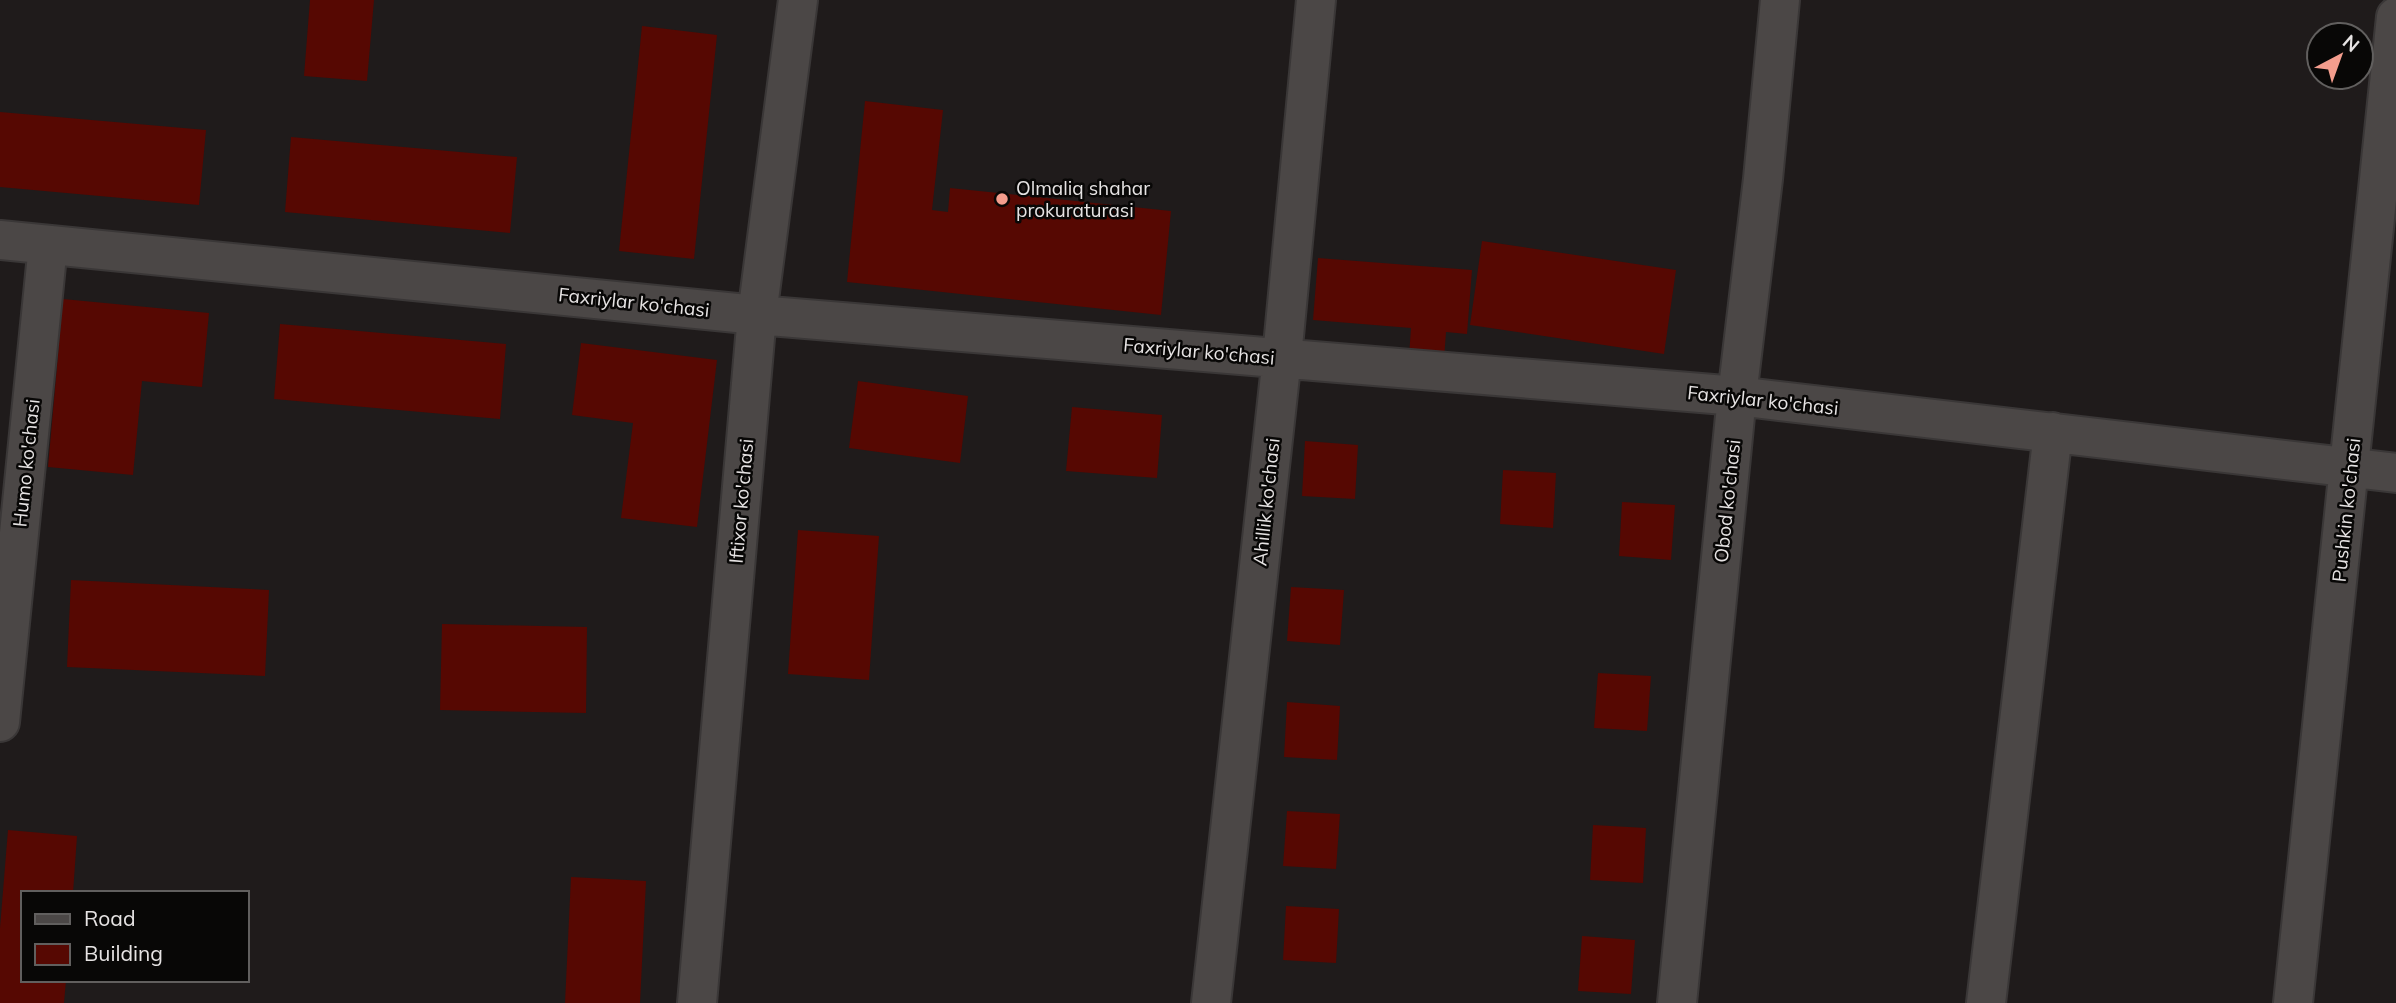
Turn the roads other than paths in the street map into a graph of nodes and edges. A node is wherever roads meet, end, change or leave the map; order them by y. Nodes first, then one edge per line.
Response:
1 (798, 0) edge
2 (1316, 0) edge
3 (1780, 0) edge
4 (2396, 17) edge
5 (0, 240) edge
6 (48, 245) junction
7 (757, 315) junction
8 (1282, 358) junction
9 (1737, 396) junction
10 (2053, 432) junction
11 (2351, 467) junction
12 (2396, 472) edge
13 (0, 722) edge
14 (697, 1003) edge
15 (1211, 1003) edge
16 (1677, 1003) edge
17 (1986, 1003) edge
18 (2292, 1003) edge

1 - 7 street, Iftixor ko'chasi
2 - 8 street, Ahillik ko'chasi
3 - 9 street, Obod ko'chasi
4 - 11 street, Pushkin ko'chasi
5 - 6 street, Faxriylar ko'chasi
6 - 7 street, Faxriylar ko'chasi
6 - 13 street, Humo ko'chasi
7 - 8 street, Faxriylar ko'chasi
7 - 14 street, Iftixor ko'chasi
8 - 9 street, Faxriylar ko'chasi
8 - 15 street, Ahillik ko'chasi
9 - 10 street, Faxriylar ko'chasi
9 - 16 street, Obod ko'chasi
10 - 11 street, Faxriylar ko'chasi
10 - 17 street
11 - 12 street, Faxriylar ko'chasi
11 - 18 street, Pushkin ko'chasi

